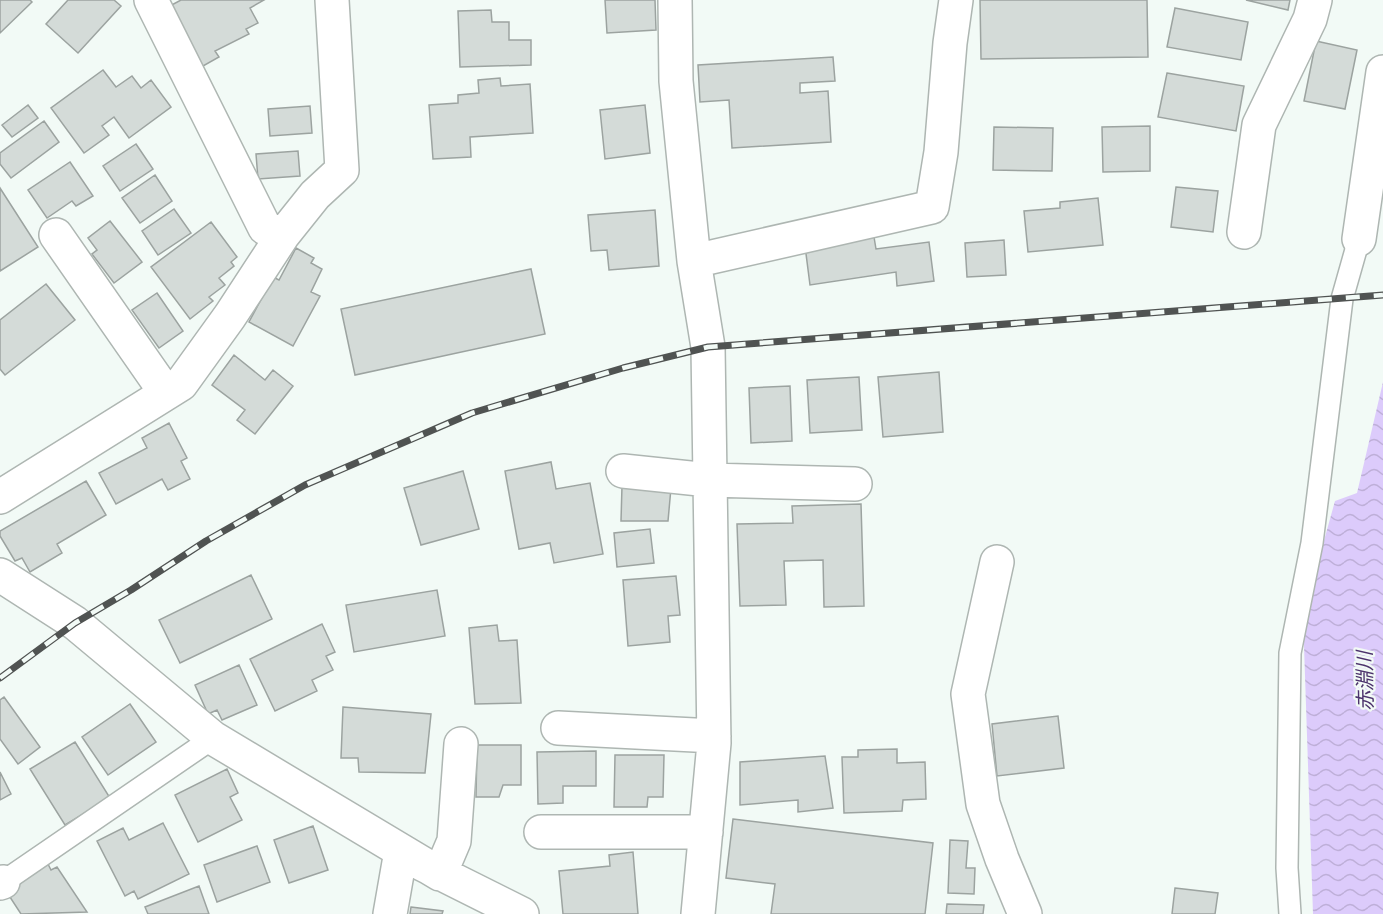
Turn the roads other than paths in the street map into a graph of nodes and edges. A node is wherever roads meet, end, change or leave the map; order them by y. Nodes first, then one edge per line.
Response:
1 (151, 0) edge
2 (332, 0) edge
3 (675, 0) edge
4 (956, 0) edge
5 (1315, 0) edge
6 (1383, 72) edge
7 (1244, 232) dead end
8 (56, 235) dead end
9 (283, 235) junction
10 (1359, 239) joint
11 (694, 261) junction
12 (166, 393) junction
13 (623, 471) dead end
14 (709, 480) junction
15 (855, 484) dead end
16 (0, 497) edge
17 (997, 562) dead end
18 (0, 575) edge
19 (558, 728) dead end
20 (714, 736) junction
21 (213, 738) junction
22 (460, 744) dead end
23 (541, 832) dead end
24 (706, 832) junction
25 (401, 851) junction
26 (440, 874) junction
27 (1, 883) edge
28 (390, 914) edge
29 (522, 914) edge
30 (698, 914) edge
31 (1025, 914) edge
32 (1290, 914) edge

1 - 9 street
2 - 9 street
3 - 11 street
4 - 11 street
5 - 7 street
6 - 10 street
8 - 12 street
9 - 12 street
10 - 32 lane
11 - 14 street
12 - 16 street
13 - 14 street
14 - 15 street
14 - 20 street
17 - 31 street
18 - 21 street
19 - 20 street
20 - 24 street
21 - 25 street
21 - 27 lane
22 - 26 street
23 - 24 street
24 - 30 street
25 - 26 street
25 - 28 street
26 - 29 street

